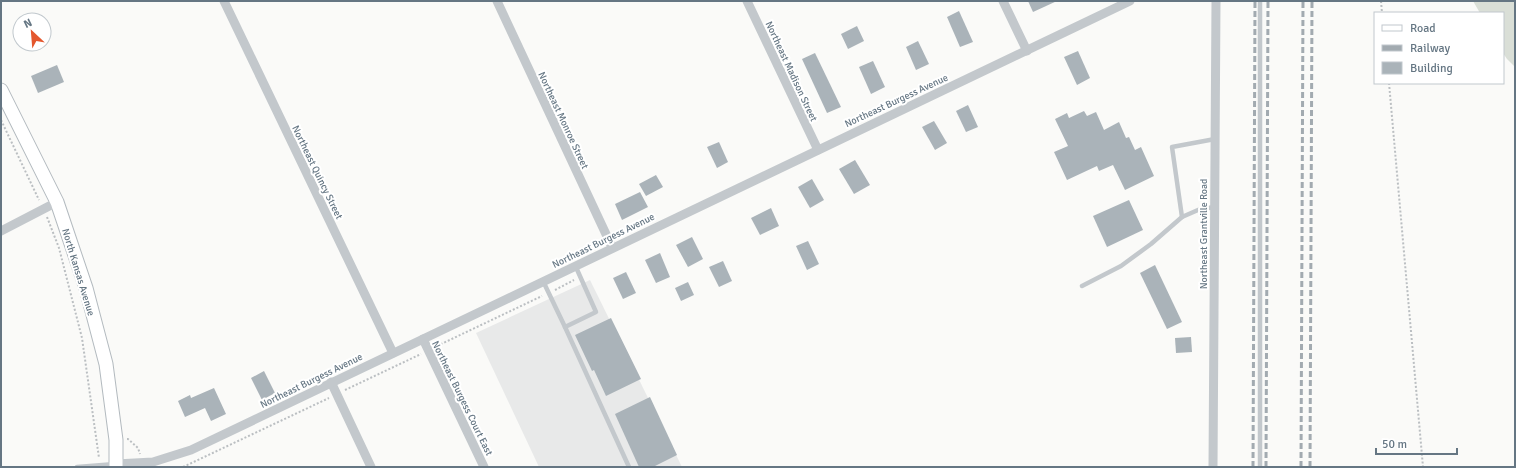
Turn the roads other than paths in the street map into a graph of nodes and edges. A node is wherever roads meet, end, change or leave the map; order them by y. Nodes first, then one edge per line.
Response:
1 (224, 1) edge
2 (497, 1) edge
3 (747, 1) edge
4 (1003, 1) edge
5 (1216, 1) edge
6 (1260, 1) edge
7 (1129, 2) edge
8 (1027, 50) junction
9 (1, 90) edge
10 (1215, 139) junction
11 (818, 150) junction
12 (57, 202) junction
13 (1214, 207) junction
14 (1182, 217) junction
15 (1, 231) edge
16 (612, 248) junction
17 (575, 265) junction
18 (543, 281) junction
19 (1082, 286) dead end
20 (565, 327) junction
21 (423, 339) junction
22 (393, 353) junction
23 (331, 382) junction
24 (116, 466) edge
25 (77, 467) edge
26 (371, 467) edge
27 (484, 467) edge
28 (629, 467) edge
29 (1213, 467) edge
30 (1260, 467) edge

1 - 22 street, Northeast Quincy Street
2 - 16 street, Northeast Monroe Street
3 - 11 street, Northeast Madison Street
4 - 8 street
5 - 10 street, Northeast Grantville Road
6 - 30 lane
7 - 8 street, Northeast Burgess Avenue
8 - 11 street, Northeast Burgess Avenue
9 - 12 main road, North Kansas Avenue
10 - 13 street, Northeast Grantville Road
10 - 14 lane
11 - 16 street, Northeast Burgess Avenue
12 - 15 street
12 - 24 main road, North Kansas Avenue
13 - 14 lane
13 - 29 street, Northeast Grantville Road
14 - 19 lane
16 - 17 street, Northeast Burgess Avenue
17 - 18 street, Northeast Burgess Avenue
17 - 20 lane
18 - 20 lane
18 - 21 street, Northeast Burgess Avenue
20 - 28 lane
21 - 22 street, Northeast Burgess Avenue
21 - 27 street, Northeast Burgess Court East
22 - 23 street, Northeast Burgess Avenue
23 - 24 street, Northeast Burgess Avenue
23 - 26 street
24 - 25 lane, Northeast Burgess Avenue

